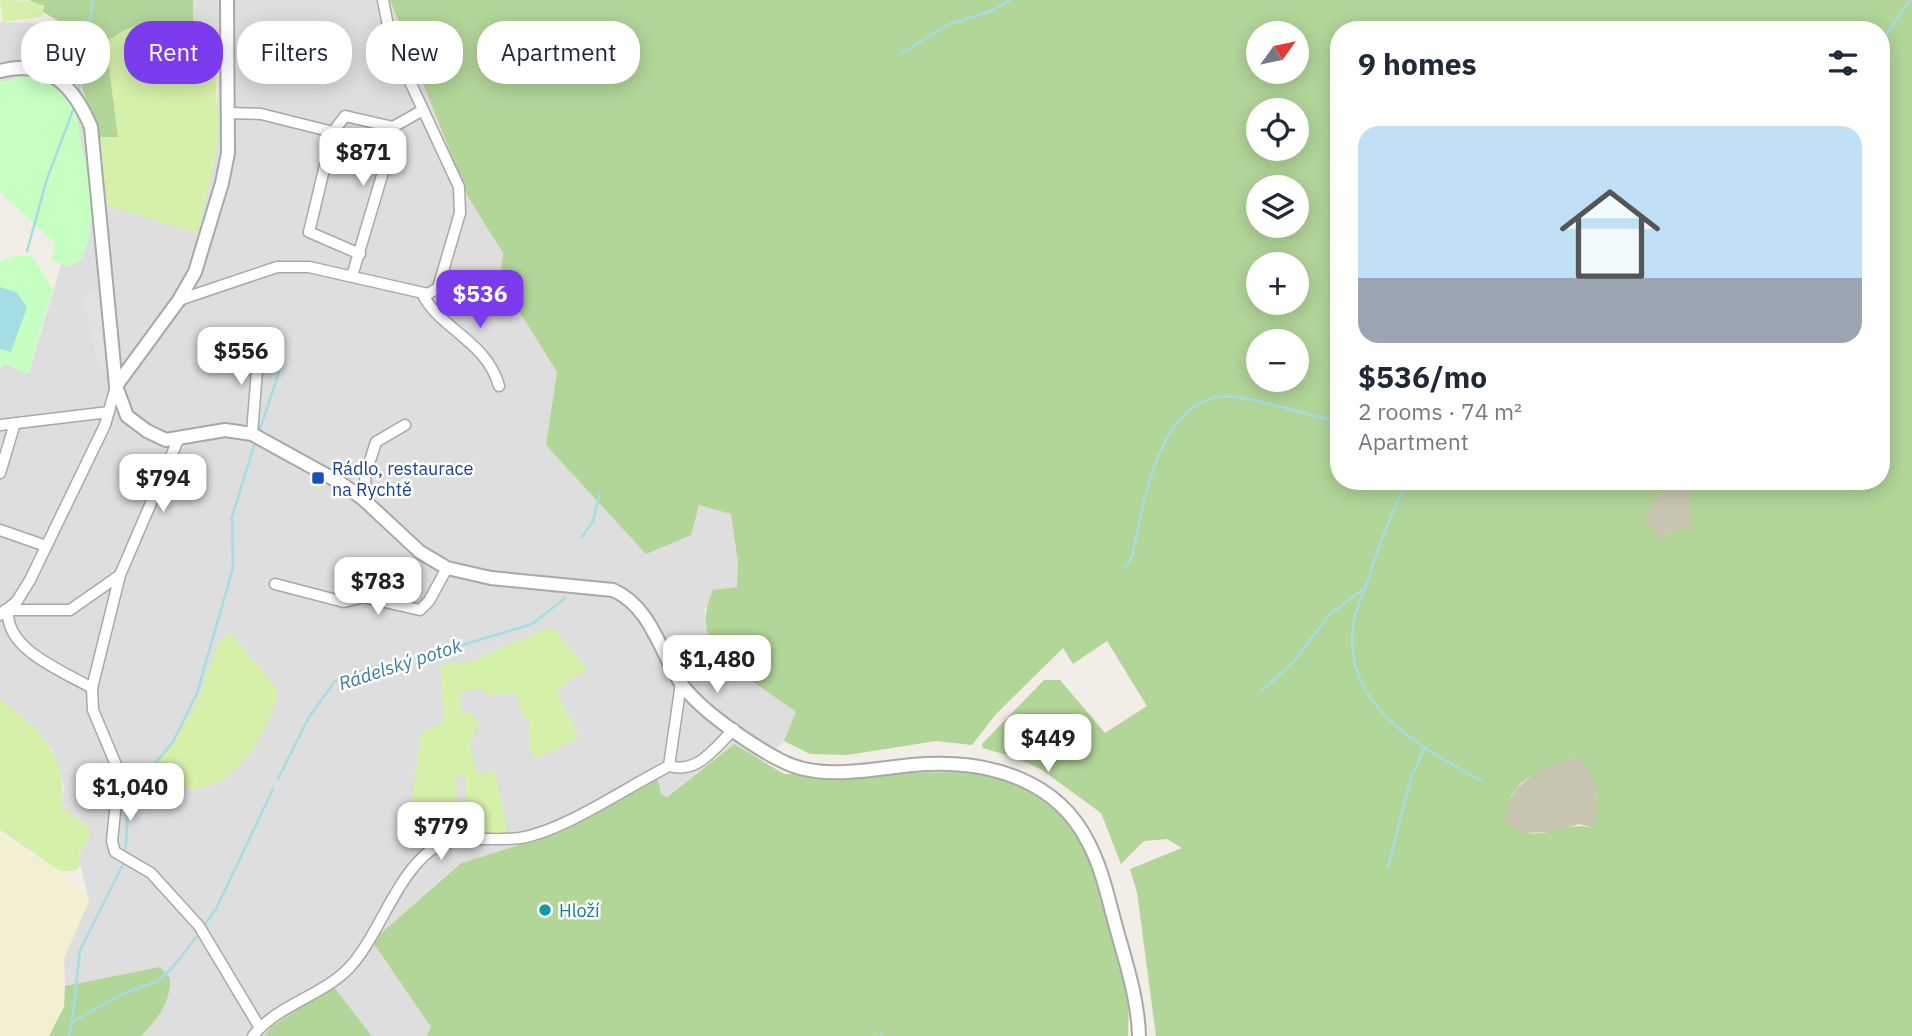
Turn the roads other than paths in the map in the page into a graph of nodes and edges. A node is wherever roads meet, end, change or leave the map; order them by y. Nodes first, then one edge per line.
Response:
1 (227, 0) edge
2 (383, 0) edge
3 (0, 71) edge
4 (423, 110) junction
5 (227, 113) junction
6 (393, 127) junction
7 (333, 132) junction
8 (360, 254) junction
9 (352, 276) junction
10 (422, 293) junction
11 (179, 300) junction
12 (260, 343) dead end
13 (116, 386) junction
14 (499, 386) dead end
15 (109, 412) junction
16 (15, 423) junction
17 (0, 425) edge
18 (404, 425) dead end
19 (252, 434) junction
20 (178, 440) junction
21 (0, 473) edge
22 (362, 498) junction
23 (0, 530) edge
24 (46, 546) junction
25 (447, 568) junction
26 (120, 575) junction
27 (275, 584) dead end
28 (3, 611) edge
29 (681, 683) junction
30 (92, 688) junction
31 (734, 729) junction
32 (668, 766) junction
33 (256, 1032) edge
34 (1139, 1036) edge

1 - 5 street
2 - 4 street
3 - 13 street
4 - 6 street
4 - 10 street
5 - 7 street
5 - 11 street
6 - 7 street
6 - 8 street
7 - 8 street
8 - 9 street
9 - 10 street
9 - 11 street
10 - 14 street
11 - 13 street
12 - 19 street
13 - 15 street
13 - 20 street
15 - 16 street
15 - 24 street
16 - 17 street
16 - 21 street
18 - 22 street
19 - 20 street
19 - 22 street
20 - 26 street
22 - 25 street
23 - 24 street
24 - 28 street
25 - 27 street
25 - 29 street
26 - 28 street
26 - 30 street
28 - 30 street
29 - 31 street
29 - 32 street
30 - 33 street
31 - 32 street
31 - 34 street
32 - 33 street

